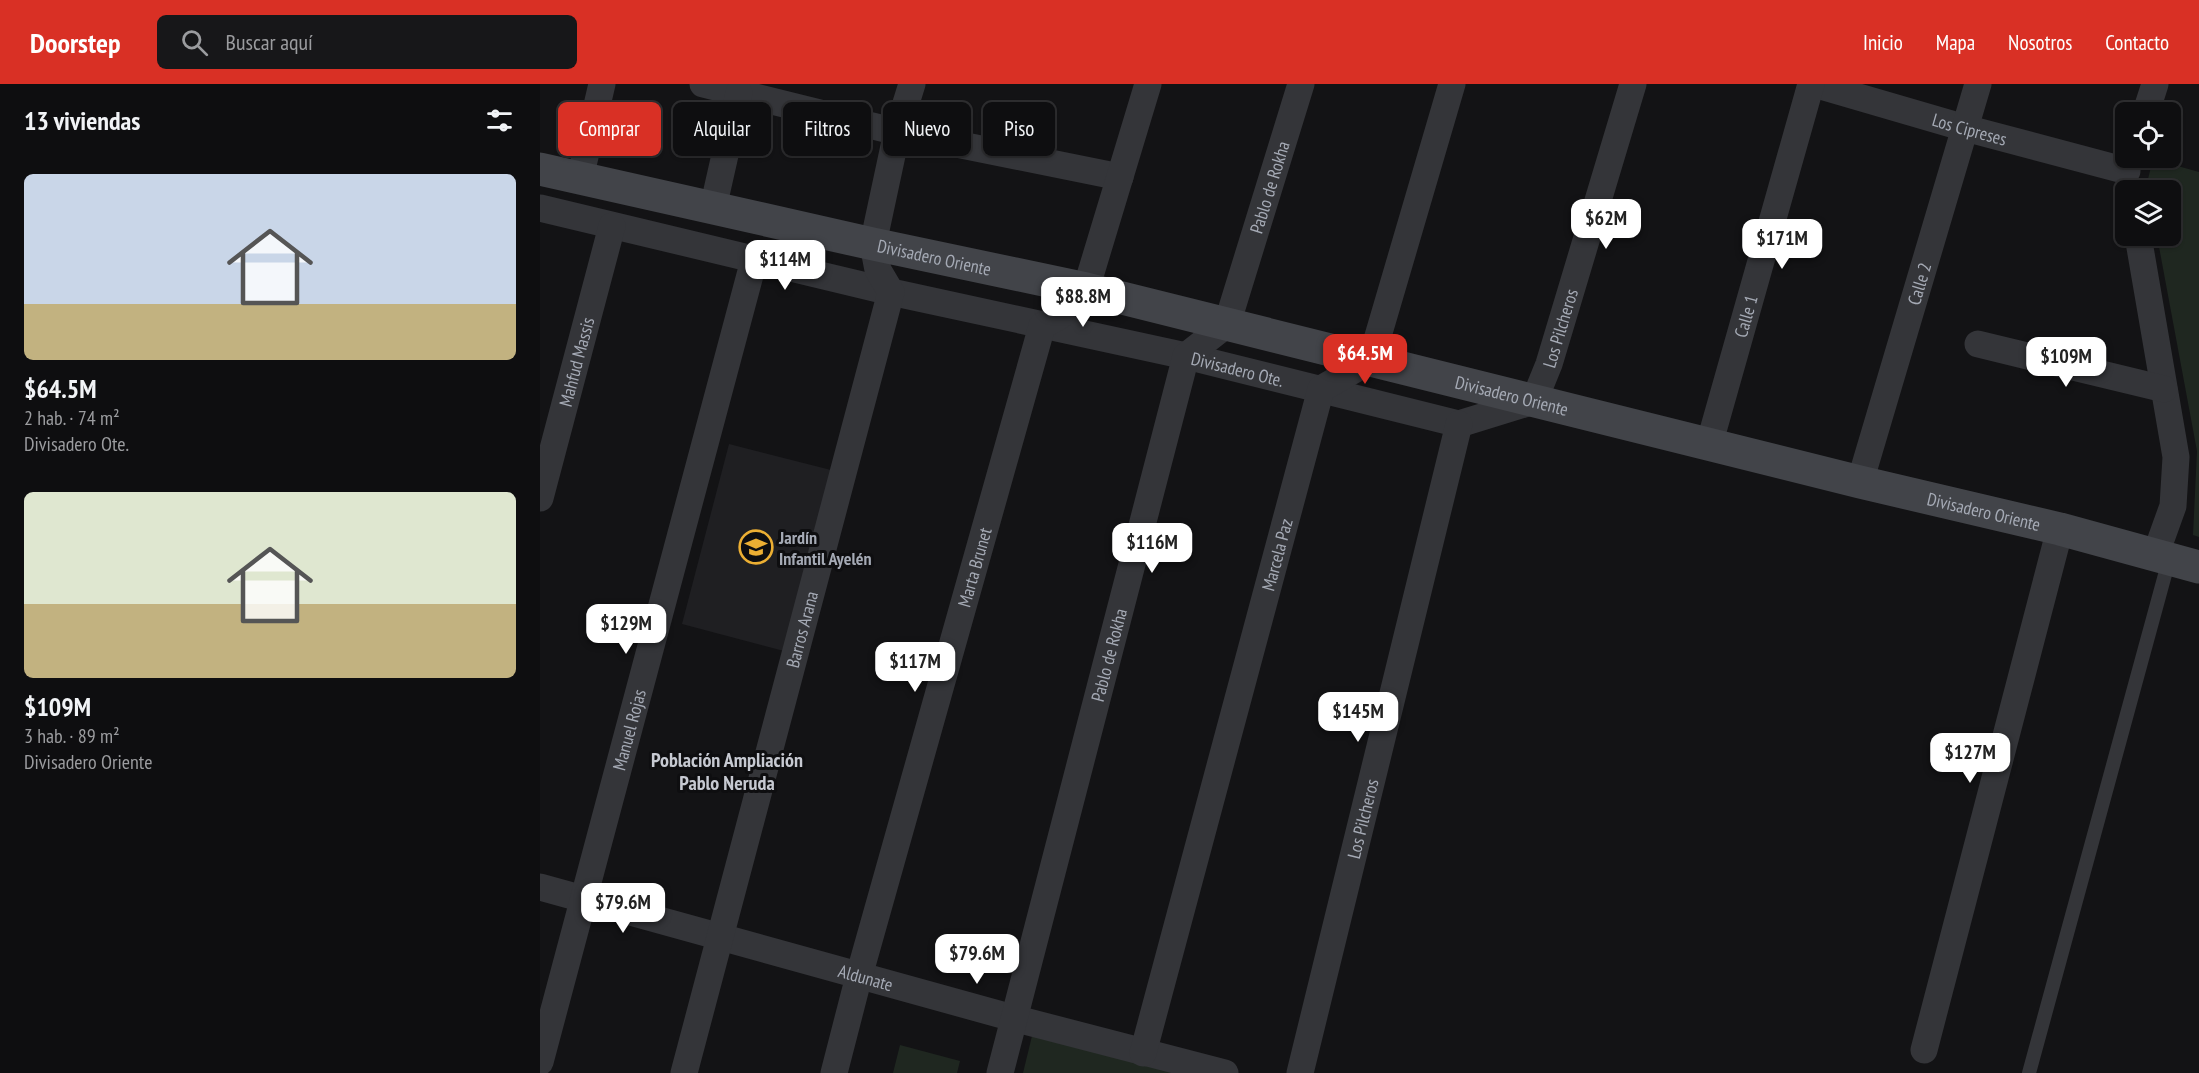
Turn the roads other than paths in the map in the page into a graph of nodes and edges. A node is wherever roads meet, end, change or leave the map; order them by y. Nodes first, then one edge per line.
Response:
1 (602, 84) edge
2 (703, 84) edge
3 (912, 84) edge
4 (1148, 84) edge
5 (1301, 84) edge
6 (1452, 84) edge
7 (1633, 84) edge
8 (1812, 84) edge
9 (1978, 84) edge
10 (2155, 84) edge
11 (739, 93) junction
12 (906, 102) edge
13 (2149, 102) edge
14 (1965, 128) junction
15 (883, 129) edge
16 (971, 147) edge
17 (892, 156) edge
18 (540, 169) edge
19 (2129, 173) edge
20 (1120, 177) junction
21 (580, 178) junction
22 (540, 208) edge
23 (713, 208) junction
24 (612, 226) junction
25 (873, 244) junction
26 (2140, 246) edge
27 (754, 260) junction
28 (1086, 289) junction
29 (891, 292) junction
30 (1227, 324) junction
31 (1042, 326) junction
32 (1978, 344) dead end
33 (1186, 356) junction
34 (1371, 360) junction
35 (1321, 389) junction
36 (2164, 389) junction
37 (1534, 401) junction
38 (1459, 424) junction
39 (1709, 445) junction
40 (1860, 482) junction
41 (540, 498) edge
42 (2060, 529) junction
43 (2174, 561) edge
44 (540, 887) edge
45 (585, 899) junction
46 (719, 937) junction
47 (859, 976) junction
48 (1013, 1018) junction
49 (1924, 1050) dead end
50 (1143, 1053) junction
51 (540, 1062) edge
52 (684, 1073) edge
53 (834, 1073) edge
54 (1000, 1073) edge
55 (1225, 1073) edge
56 (1300, 1073) edge
57 (2029, 1073) edge

1 - 21 street
2 - 11 street
3 - 12 street
4 - 20 street
5 - 30 street, Pablo de Rokha
6 - 34 street
7 - 37 street, Los Pilcheros
8 - 14 street, Los Cipreses
8 - 39 street, Calle 1
9 - 14 street, Calle 2
10 - 13 street
11 - 15 street
11 - 23 street
14 - 19 street, Los Cipreses
14 - 40 street, Calle 2
16 - 20 street
17 - 25 street
18 - 21 street, Divisadero Oriente
20 - 28 street
21 - 23 street, Divisadero Oriente
22 - 24 street
23 - 25 street, Divisadero Oriente
24 - 27 street
24 - 41 street, Mahfud Massis
25 - 28 street, Divisadero Oriente
25 - 29 street
26 - 36 street
27 - 29 street
27 - 45 street, Manuel Rojas
28 - 30 street, Divisadero Oriente
28 - 31 street
29 - 31 street
29 - 46 street, Barros Arana
30 - 33 street
30 - 34 street, Divisadero Oriente
31 - 33 street, Divisadero Ote.
31 - 47 street, Marta Brunet
32 - 36 street
33 - 35 street, Divisadero Ote.
33 - 48 street, Pablo de Rokha
34 - 35 street
34 - 37 street, Divisadero Oriente
35 - 38 street, Divisadero Ote.
35 - 50 street, Marcela Paz
36 - 43 street
37 - 38 street
37 - 39 street, Divisadero Oriente
38 - 56 street, Los Pilcheros
39 - 40 street, Divisadero Oriente
40 - 42 street, Divisadero Oriente
42 - 43 street, Divisadero Oriente
42 - 49 street
43 - 57 lane
44 - 45 street, Aldunate
45 - 46 street, Aldunate
45 - 51 street, Manuel Rojas
46 - 47 street, Aldunate
46 - 52 street, Barros Arana
47 - 48 street, Aldunate
47 - 53 street, Marta Brunet
48 - 50 street, Aldunate
48 - 54 street, Pablo de Rokha
50 - 55 street, Aldunate

